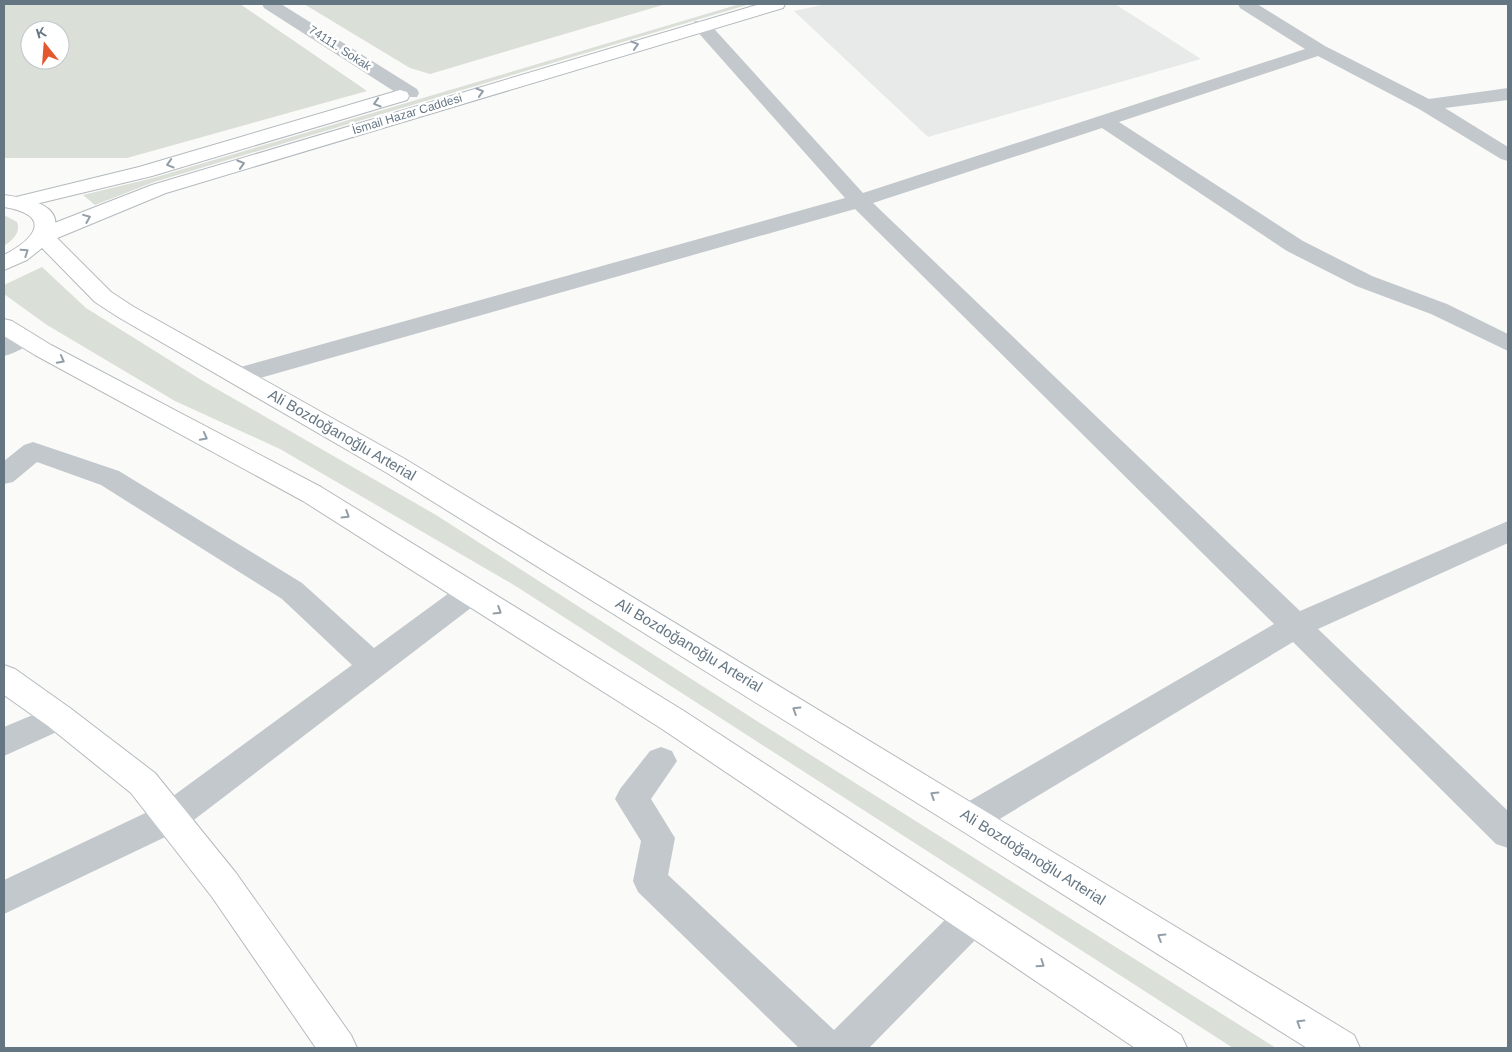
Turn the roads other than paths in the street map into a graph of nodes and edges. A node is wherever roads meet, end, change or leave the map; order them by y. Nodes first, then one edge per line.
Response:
1 (270, 4) edge
2 (777, 4) edge
3 (1246, 4) edge
4 (701, 25) junction
5 (1319, 50) junction
6 (429, 88) dead end
7 (410, 93) junction
8 (1508, 94) edge
9 (1426, 105) junction
10 (1105, 121) junction
11 (1508, 155) edge
12 (9, 200) edge
13 (859, 201) junction
14 (42, 236) junction
15 (4, 263) edge
16 (10, 337) edge
17 (1508, 344) edge
18 (239, 376) junction
19 (4, 475) edge
20 (1508, 531) edge
21 (470, 593) junction
22 (1294, 627) junction
23 (372, 666) junction
24 (4, 678) edge
25 (59, 717) junction
26 (4, 742) edge
27 (661, 761) dead end
28 (170, 818) junction
29 (971, 818) junction
30 (1508, 833) edge
31 (4, 897) edge
32 (972, 918) junction
33 (338, 1048) edge
34 (826, 1048) edge
35 (843, 1048) edge
36 (1168, 1048) edge
37 (1341, 1048) edge

1 - 7 street, 74111. Sokak
2 - 4 main road, İsmail Hazar Caddesi
3 - 5 street
4 - 13 street
14 -> 4 main road, İsmail Hazar Caddesi
5 - 9 street
5 - 10 street
6 - 7 main road, İsmail Hazar Caddesi
7 -> 12 main road, İsmail Hazar Caddesi
8 - 9 street
9 - 11 street
10 - 13 street
10 - 17 street
12 - 14 main road
13 - 18 street
13 - 22 street
15 -> 14 main road, İsmail Hazar Caddesi
14 - 18 main road, Ali Bozdoğanoğlu Arterial
16 -> 21 main road
29 -> 18 main road, Ali Bozdoğanoğlu Arterial
19 - 23 street
20 - 22 street
21 - 23 street
21 -> 32 main road
22 - 29 street
22 - 30 street
23 - 28 street
24 - 25 main road
25 - 26 street
25 - 28 main road
27 - 34 street
28 - 31 street
28 - 33 main road
37 -> 29 main road, Ali Bozdoğanoğlu Arterial
32 - 35 street
32 -> 36 main road

